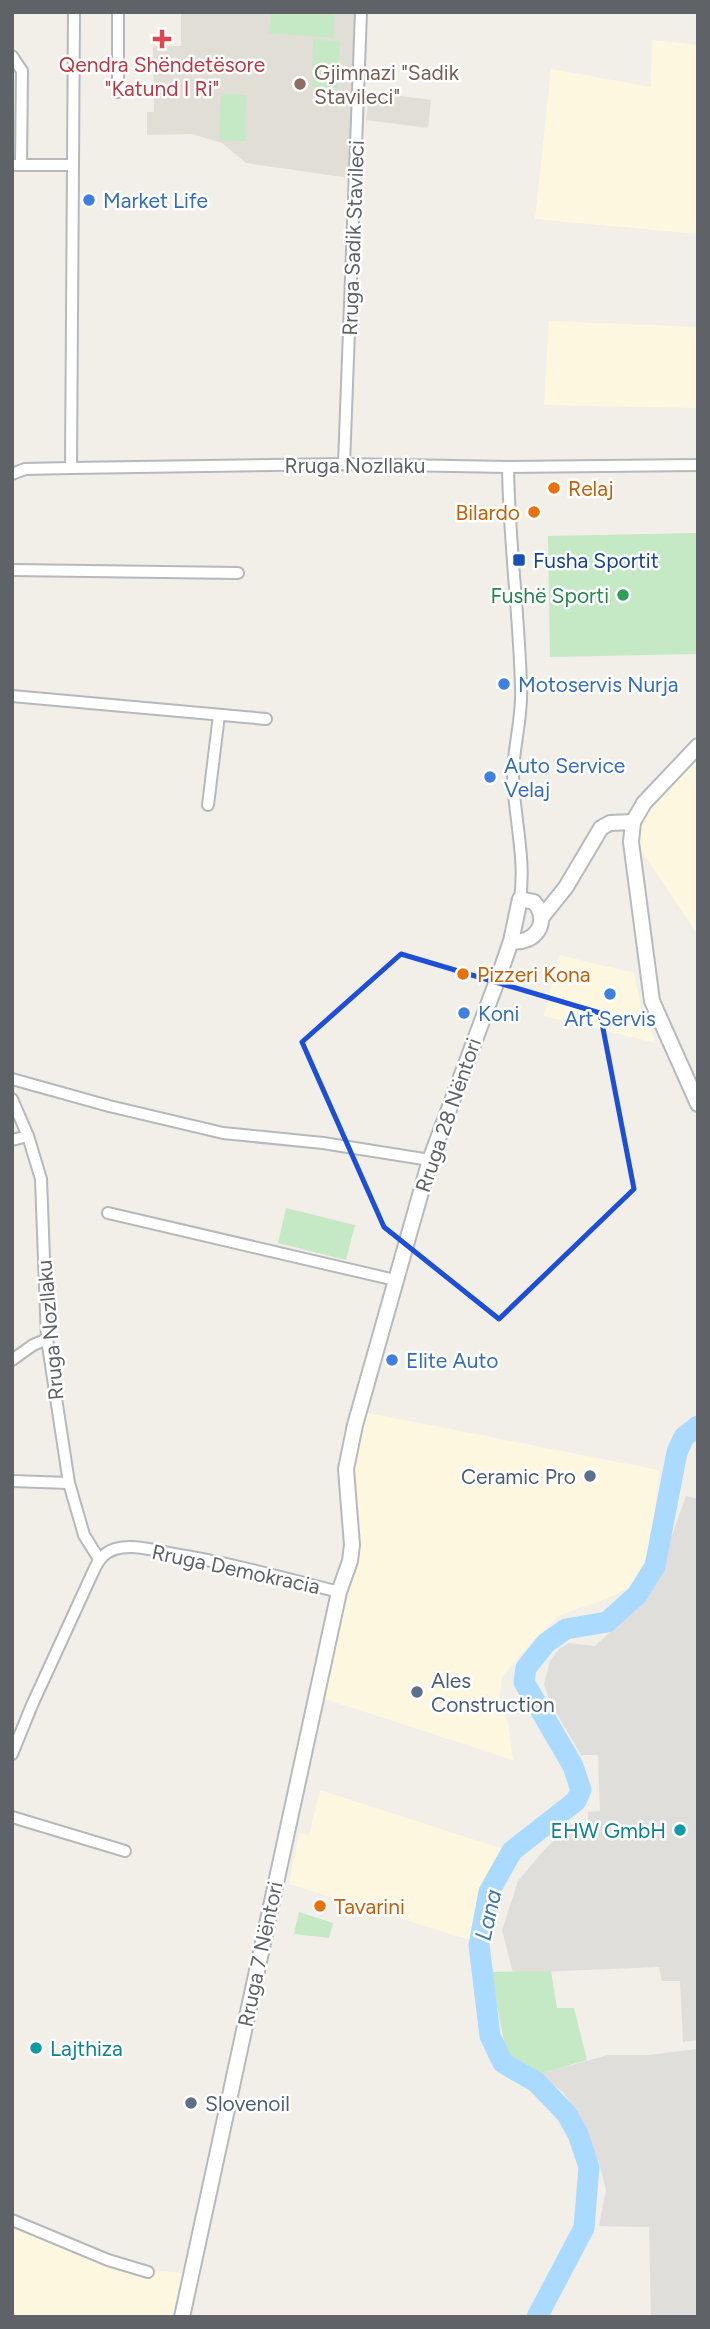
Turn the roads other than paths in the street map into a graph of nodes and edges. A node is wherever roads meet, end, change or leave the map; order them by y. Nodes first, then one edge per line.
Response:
1 (74, 12) edge
2 (118, 12) edge
3 (361, 12) edge
4 (12, 56) edge
5 (118, 92) dead end
6 (16, 165) edge
7 (73, 165) junction
8 (344, 464) junction
9 (698, 465) edge
10 (508, 467) junction
11 (71, 468) junction
12 (12, 474) edge
13 (12, 570) edge
14 (238, 573) dead end
15 (12, 696) edge
16 (219, 715) junction
17 (266, 719) dead end
18 (698, 746) edge
19 (208, 804) dead end
20 (633, 822) junction
21 (566, 887) junction
22 (527, 900) junction
23 (542, 917) junction
24 (511, 941) junction
25 (12, 1079) edge
26 (12, 1099) edge
27 (698, 1104) edge
28 (28, 1136) junction
29 (12, 1140) edge
30 (430, 1160) junction
31 (108, 1213) dead end
32 (395, 1280) junction
33 (47, 1339) junction
34 (12, 1360) edge
35 (12, 1481) edge
36 (69, 1483) junction
37 (99, 1559) junction
38 (339, 1592) junction
39 (12, 1754) edge
40 (12, 1817) edge
41 (125, 1851) dead end
42 (12, 2220) edge
43 (148, 2272) dead end
44 (182, 2317) edge

1 - 7 street
2 - 5 street
3 - 8 street, Rruga Sadik Stavileci
4 - 6 street
6 - 7 street
7 - 11 street
8 - 10 street, Rruga Nozllaku
8 - 11 street, Rruga Nozllaku
9 - 10 street, Rruga Nozllaku
10 - 22 street, Rruga 28 Nëntori
11 - 12 street, Rruga Nozllaku
13 - 14 street
15 - 16 street
16 - 17 street
16 - 19 street
18 - 20 main road
20 - 21 main road
20 - 27 main road
21 - 22 main road
21 - 23 main road
22 - 23 main road
22 - 24 main road, Rruga 28 Nëntori
23 - 24 main road
24 - 30 main road, Rruga 28 Nëntori
25 - 30 street
26 - 28 street, Rruga Nozllaku
28 - 29 street
28 - 33 street, Rruga Nozllaku
30 - 32 main road, Rruga 28 Nëntori
31 - 32 street
32 - 38 main road, Rruga 28 Nëntori
33 - 34 street
33 - 36 street, Rruga Nozllaku
35 - 36 street
36 - 37 street, Rruga Nozllaku
37 - 38 street, Rruga Demokracia
37 - 39 street
38 - 44 main road, Rruga 7 Nëntori
40 - 41 street
42 - 43 street

